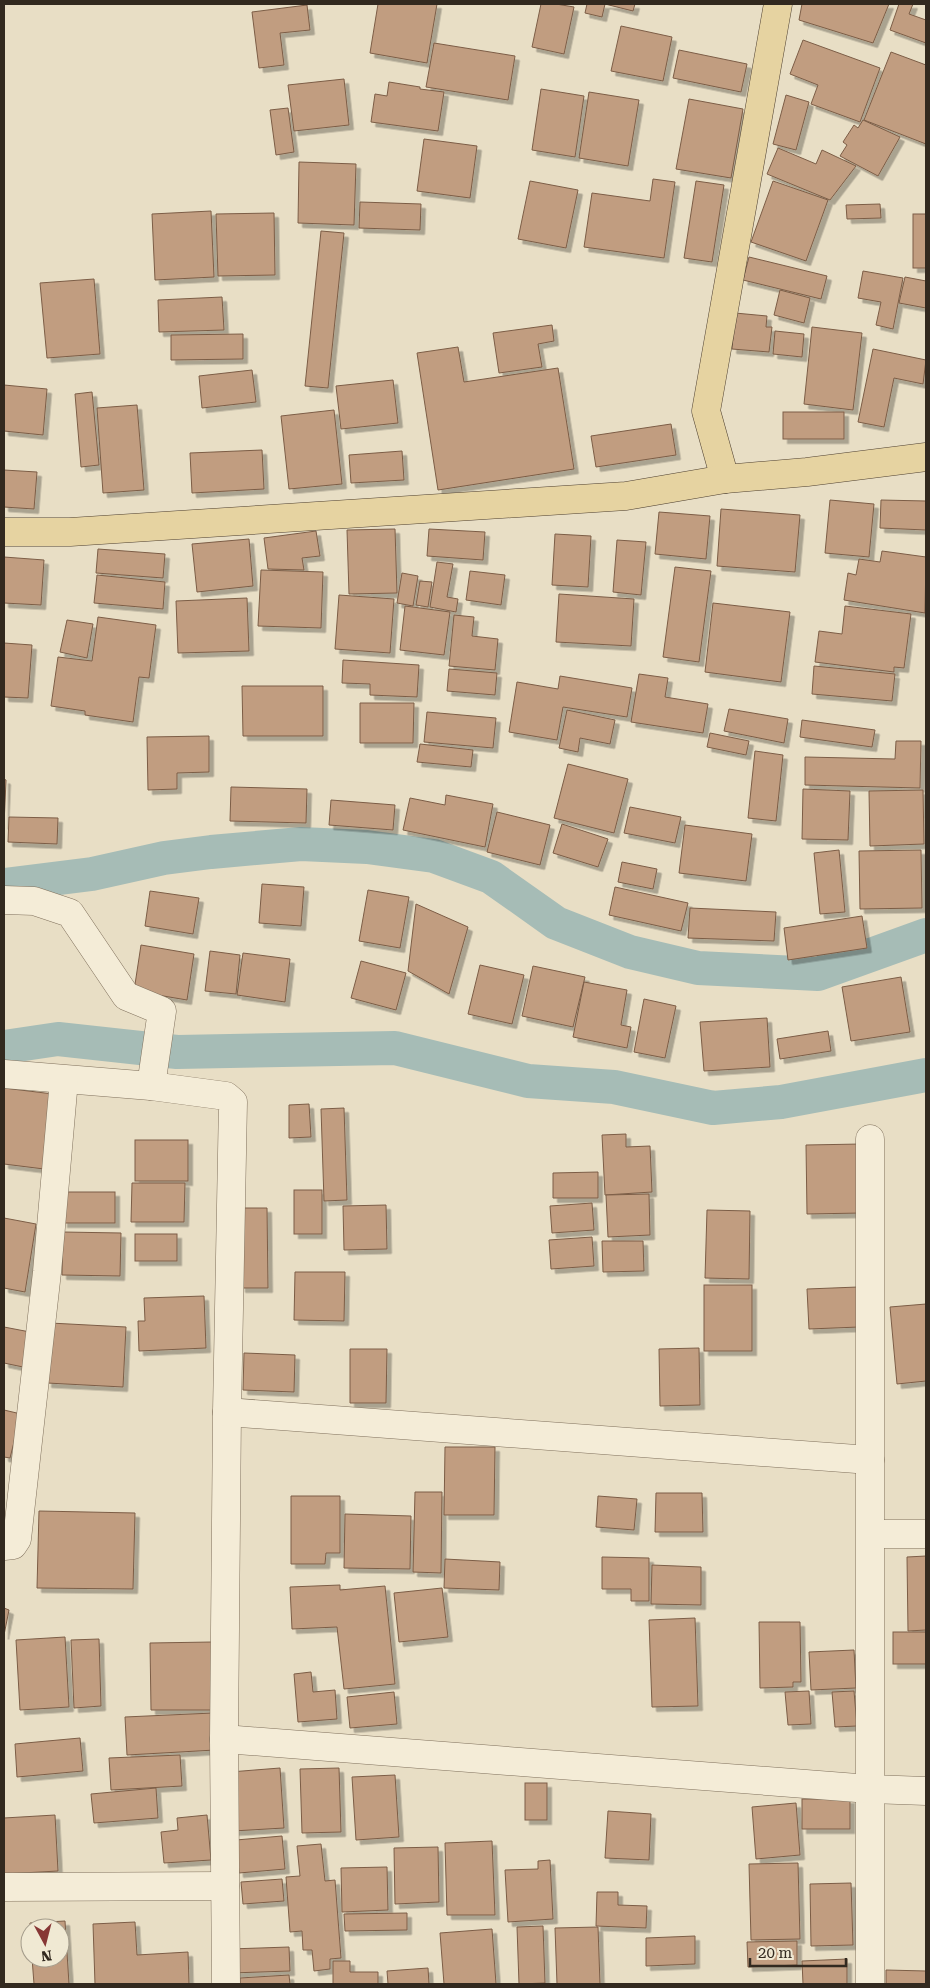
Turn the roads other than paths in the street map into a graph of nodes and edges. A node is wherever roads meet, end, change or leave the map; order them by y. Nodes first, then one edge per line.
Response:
1 (778, 4) edge
2 (926, 457) edge
3 (725, 479) junction
4 (4, 532) edge
5 (4, 900) edge
6 (4, 1074) edge
7 (64, 1080) junction
8 (151, 1086) junction
9 (870, 1139) dead end
10 (227, 1412) junction
11 (870, 1460) junction
12 (870, 1534) junction
13 (926, 1534) edge
14 (4, 1546) edge
15 (224, 1739) junction
16 (870, 1789) junction
17 (926, 1791) edge
18 (225, 1886) junction
19 (4, 1887) edge
20 (226, 1984) edge
21 (870, 1984) edge

1 - 3 main road
2 - 3 main road
3 - 4 main road
5 - 8 street
6 - 7 street
7 - 8 street
7 - 14 street
8 - 10 street
9 - 11 street
10 - 11 street
10 - 15 street
11 - 12 street
12 - 13 street
12 - 16 street
15 - 16 street
15 - 18 street
16 - 17 street
16 - 21 street
18 - 19 street
18 - 20 street

